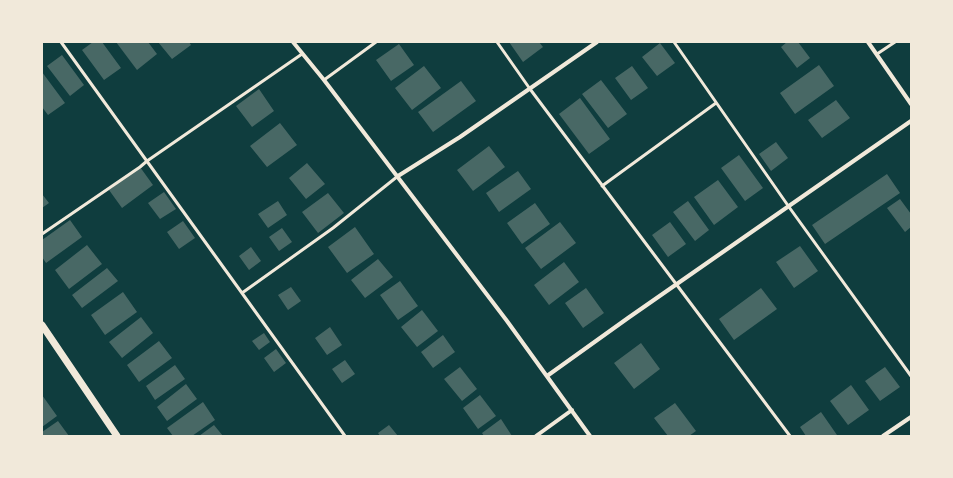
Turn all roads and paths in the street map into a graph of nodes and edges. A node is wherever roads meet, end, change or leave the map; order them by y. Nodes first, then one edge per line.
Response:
1 (62, 42) edge
2 (293, 42) edge
3 (376, 42) edge
4 (497, 42) edge
5 (597, 42) edge
6 (674, 42) edge
7 (868, 42) edge
8 (895, 42) edge
9 (302, 54) junction
10 (877, 54) junction
11 (324, 80) junction
12 (530, 89) junction
13 (716, 103) junction
14 (911, 104) edge
15 (911, 121) edge
16 (147, 161) junction
17 (398, 176) junction
18 (602, 186) junction
19 (789, 207) junction
20 (42, 234) edge
21 (676, 285) junction
22 (242, 293) junction
23 (42, 325) edge
24 (547, 376) junction
25 (911, 376) edge
26 (572, 410) junction
27 (911, 417) edge
28 (116, 436) edge
29 (345, 436) edge
30 (536, 436) edge
31 (590, 436) edge
32 (790, 436) edge
33 (883, 436) edge

1 - 16 lane
2 - 9 street
3 - 11 lane
4 - 12 lane
5 - 12 street
6 - 13 lane
7 - 10 street
8 - 10 lane
9 - 11 street
9 - 16 lane
10 - 14 street
11 - 17 street
12 - 17 street
12 - 18 lane
13 - 18 lane
13 - 19 lane
15 - 19 street
16 - 20 lane
16 - 22 lane
17 - 22 lane
17 - 24 street
18 - 21 lane
19 - 21 street
19 - 25 lane
21 - 24 street
21 - 32 lane
22 - 29 lane
23 - 28 street
24 - 26 street
26 - 30 street
26 - 31 street
27 - 33 street

